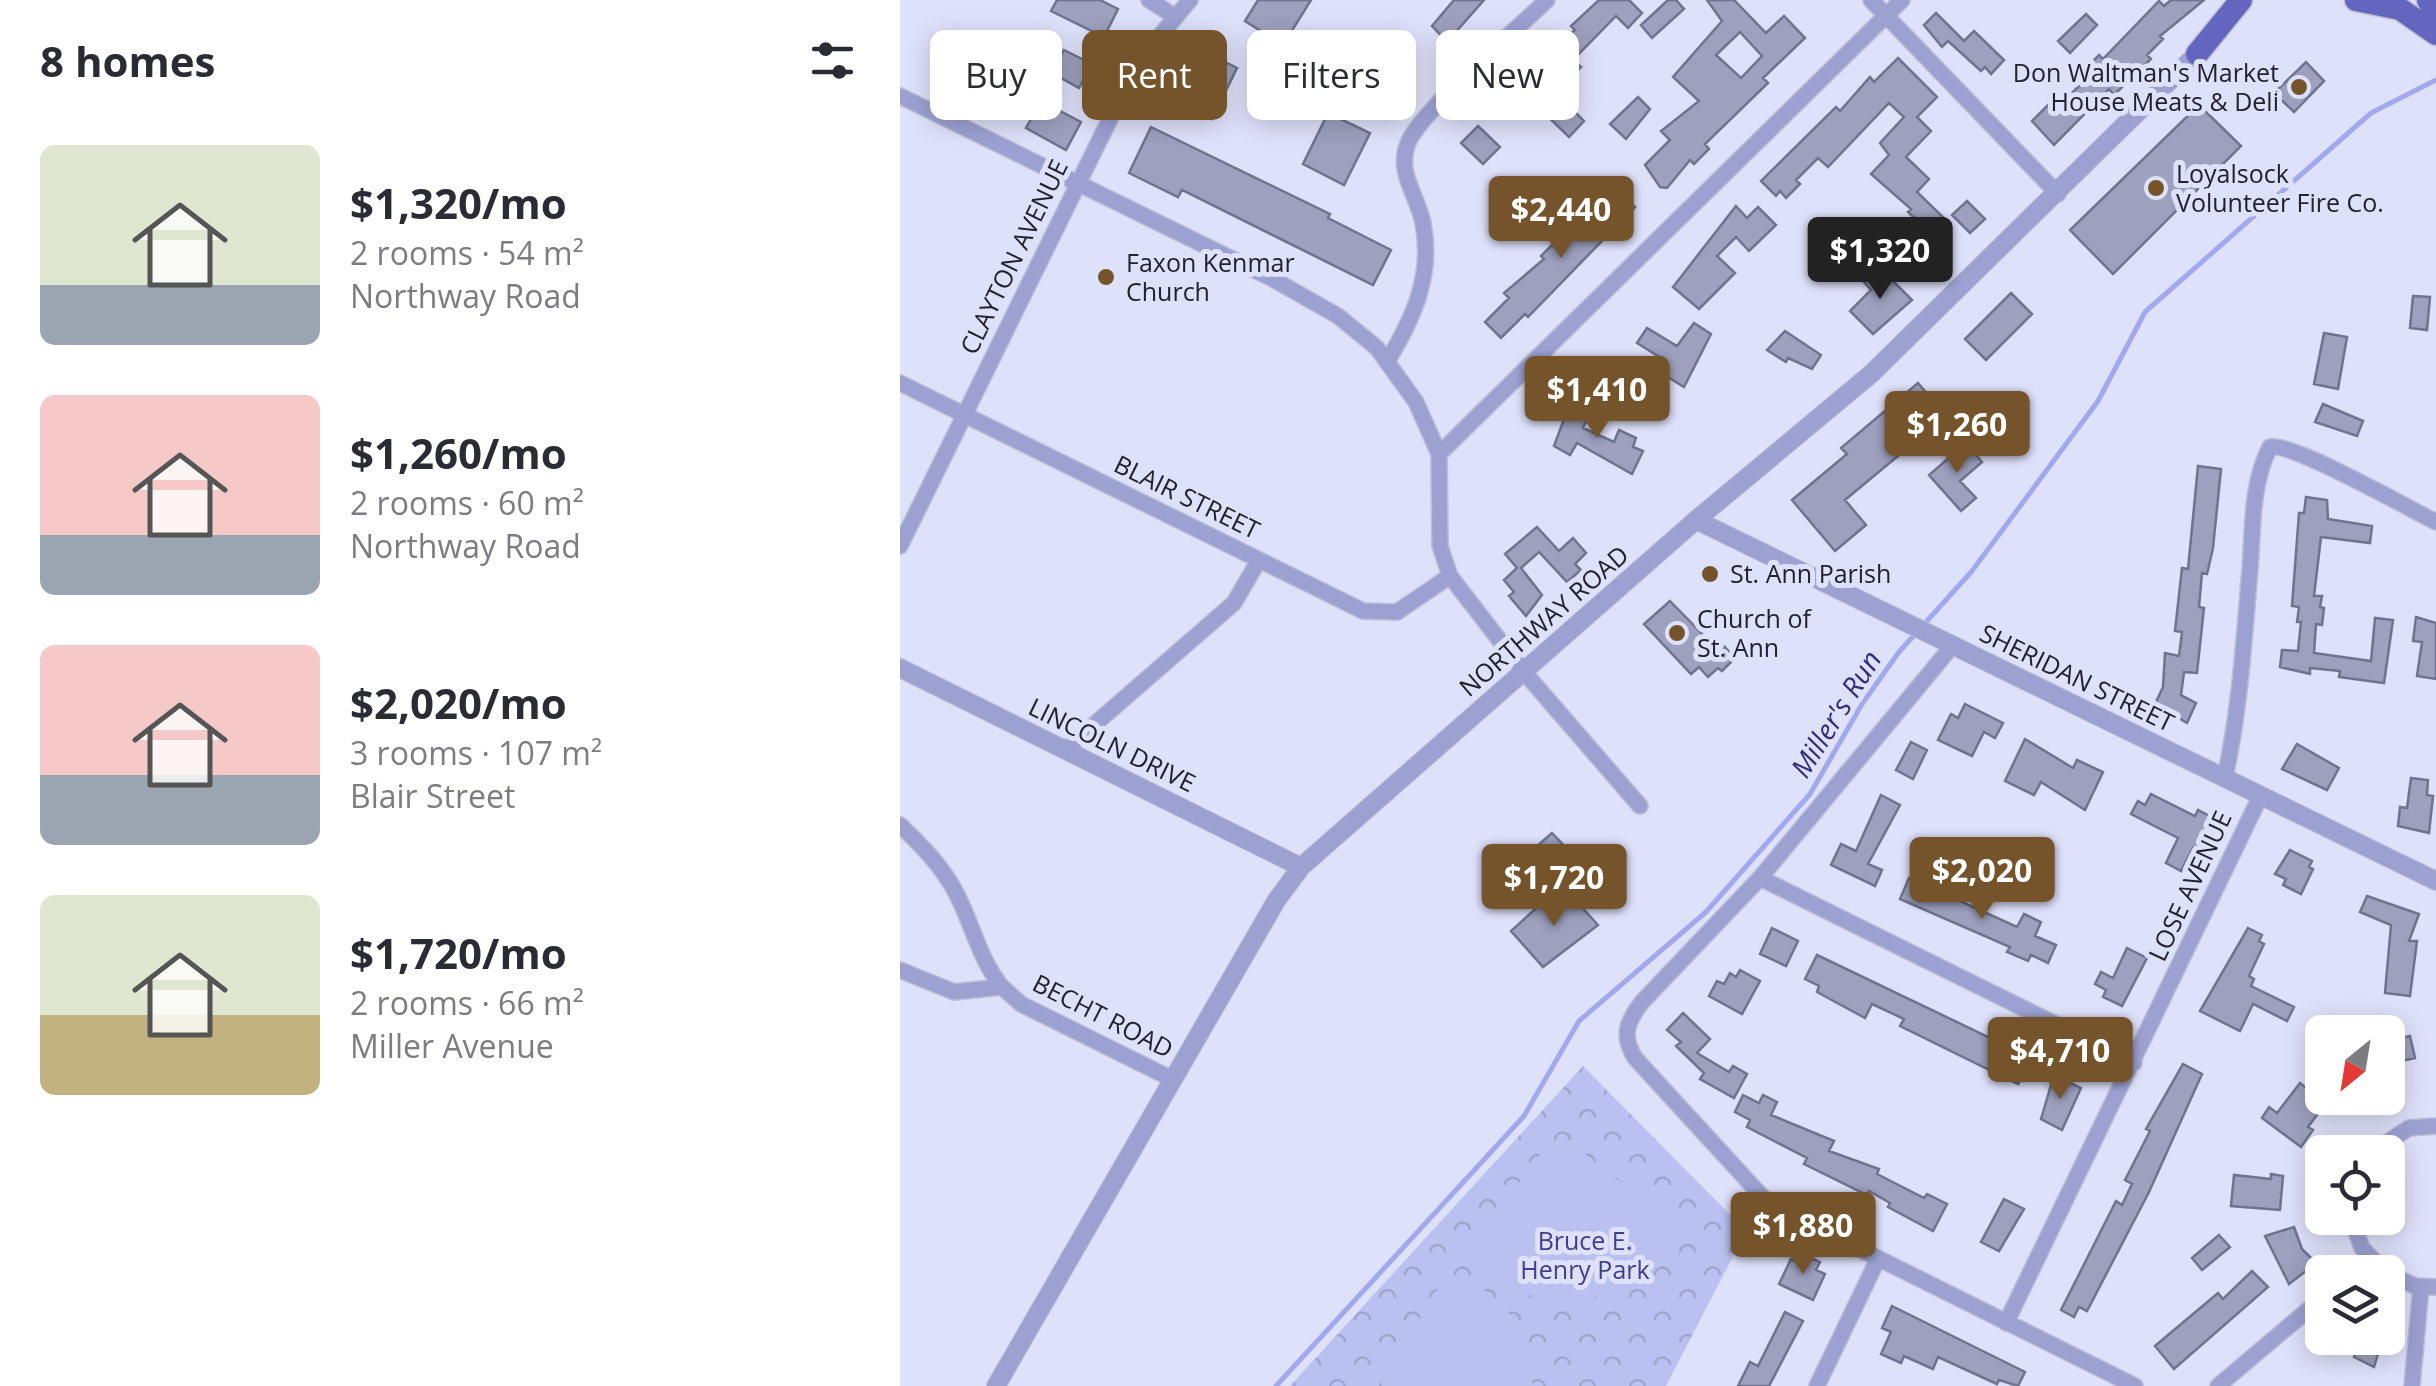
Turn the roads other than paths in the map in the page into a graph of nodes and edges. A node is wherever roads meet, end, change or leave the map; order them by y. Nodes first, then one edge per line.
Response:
1 (1149, 0) edge
2 (1190, 0) edge
3 (1547, 0) edge
4 (1871, 0) edge
5 (1902, 0) edge
6 (2241, 0) edge
7 (2258, 0) edge
8 (2356, 0) edge
9 (2428, 0) edge
10 (2436, 15) edge
11 (1174, 16) junction
12 (1886, 16) junction
13 (2436, 34) edge
14 (2196, 54) junction
15 (900, 96) edge
16 (1078, 184) junction
17 (2058, 194) junction
18 (1388, 360) junction
19 (900, 382) edge
20 (964, 414) junction
21 (1439, 454) junction
22 (1696, 520) junction
23 (2436, 522) edge
24 (900, 546) edge
25 (1260, 560) junction
26 (1450, 576) junction
27 (1953, 646) junction
28 (900, 668) edge
29 (1524, 672) junction
30 (1065, 750) junction
31 (2225, 778) junction
32 (2261, 795) junction
33 (1640, 806) dead end
34 (900, 825) edge
35 (1301, 867) junction
36 (1760, 878) junction
37 (2436, 881) edge
38 (900, 970) edge
39 (1002, 987) junction
40 (2134, 1063) junction
41 (1172, 1079) junction
42 (2436, 1126) edge
43 (2399, 1135) edge
44 (1878, 1259) junction
45 (2428, 1287) edge
46 (2305, 1312) edge
47 (2006, 1323) junction
48 (996, 1386) edge
49 (1817, 1386) edge
50 (2135, 1386) edge
51 (2218, 1386) edge
52 (2412, 1386) edge

1 - 11 street
2 - 11 street, CLAYTON AVENUE
3 - 18 street
4 - 12 street
5 - 12 street
6 - 14 main road
7 - 14 street, NORTHWAY ROAD
8 - 13 main road
9 - 10 main road
11 - 16 street, CLAYTON AVENUE
12 - 17 street
12 - 21 street
14 - 17 street, NORTHWAY ROAD
15 - 16 street
16 - 18 street
16 - 20 street, CLAYTON AVENUE
17 - 22 street, NORTHWAY ROAD
18 - 21 street
19 - 20 street, BLAIR STREET
20 - 24 street, CLAYTON AVENUE
20 - 25 street, BLAIR STREET
21 - 26 street
22 - 27 street, SHERIDAN STREET
22 - 29 street, NORTHWAY ROAD
23 - 31 street, LOSE AVENUE
25 - 26 street, BLAIR STREET
25 - 30 street
26 - 29 street
27 - 31 street, SHERIDAN STREET
27 - 36 street
28 - 30 street, LINCOLN DRIVE
29 - 33 street
29 - 35 street, NORTHWAY ROAD
30 - 35 street, LINCOLN DRIVE
31 - 32 street, SHERIDAN STREET
32 - 37 street, SHERIDAN STREET
32 - 40 street, LOSE AVENUE
34 - 39 street
35 - 41 street, NORTHWAY ROAD
36 - 40 street
36 - 44 street
38 - 39 street, BECHT ROAD
39 - 41 street, BECHT ROAD
40 - 47 street, LOSE AVENUE
41 - 48 street, NORTHWAY ROAD
42 - 43 street
44 - 47 street
44 - 49 street
45 - 52 street
46 - 51 street
47 - 50 street

